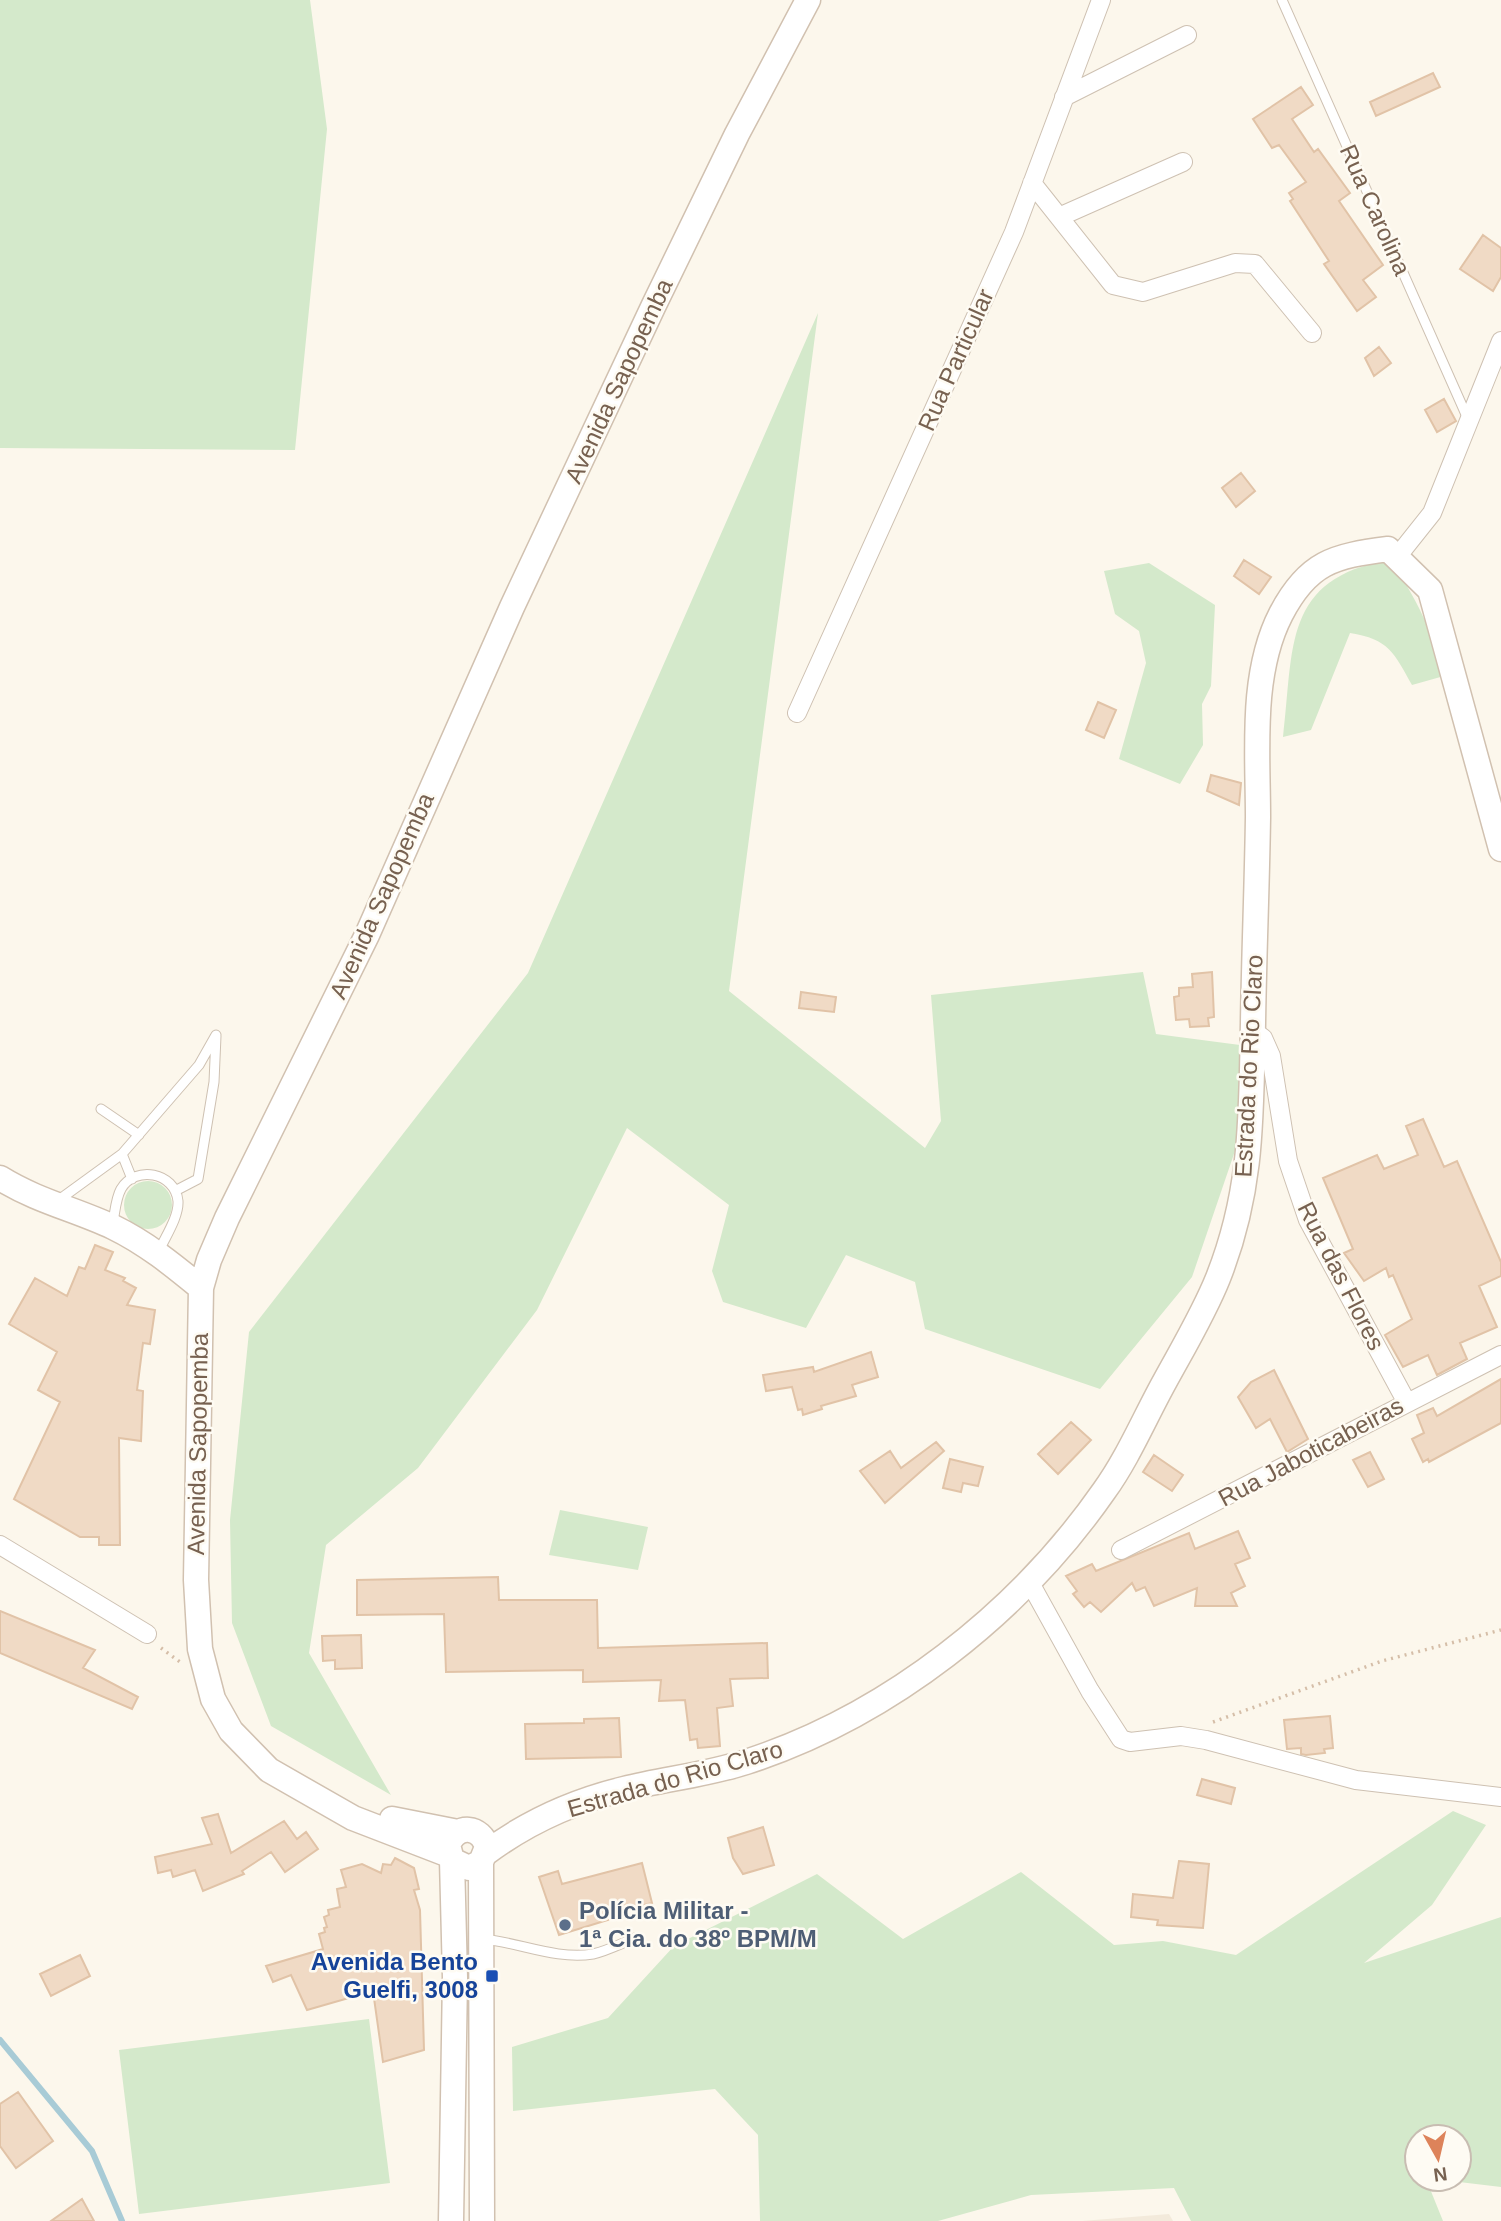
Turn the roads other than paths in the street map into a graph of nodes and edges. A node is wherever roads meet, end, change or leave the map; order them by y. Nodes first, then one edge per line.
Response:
1 (808, 0) edge
2 (1101, 0) edge
3 (1282, 0) edge
4 (1187, 35) dead end
5 (1064, 97) junction
6 (1183, 162) dead end
7 (1032, 183) junction
8 (1059, 217) junction
9 (1312, 333) dead end
10 (1501, 341) edge
11 (1469, 420) junction
12 (1397, 557) junction
13 (797, 713) dead end
14 (1501, 849) edge
15 (1252, 1030) junction
16 (101, 1110) dead end
17 (139, 1135) junction
18 (122, 1154) junction
19 (0, 1178) edge
20 (132, 1179) junction
21 (175, 1191) junction
22 (52, 1205) junction
23 (112, 1227) junction
24 (158, 1253) junction
25 (201, 1288) junction
26 (1501, 1355) edge
27 (1406, 1401) junction
28 (0, 1545) edge
29 (1121, 1550) dead end
30 (1029, 1581) junction
31 (148, 1634) road end
32 (1501, 1797) edge
33 (317, 1798) junction
34 (541, 1819) junction
35 (466, 1831) junction
36 (484, 1857) junction
37 (451, 1858) junction
38 (635, 1938) dead end
39 (482, 1939) junction
40 (452, 2221) edge
41 (482, 2221) edge

1 - 25 main road, Avenida Sapopemba
2 - 5 street, Rua Particular
3 - 11 lane, Rua Carolina
4 - 5 street
5 - 7 street, Rua Particular
6 - 8 street
7 - 8 street
7 - 13 street, Rua Particular
8 - 9 street
10 - 11 street
11 - 12 street
12 - 14 main road
12 - 15 main road, Estrada do Rio Claro
15 - 27 street, Rua das Flores
15 - 30 main road, Estrada do Rio Claro
16 - 17 lane
17 - 18 lane
17 - 21 lane
18 - 20 lane
18 - 22 lane
19 - 22 main road
20 - 21 lane
20 - 23 lane
21 - 24 lane
22 - 23 main road
23 - 24 main road
24 - 25 main road
25 - 33 main road, Avenida Sapopemba
26 - 27 street, Rua Jaboticabeiras
27 - 29 street, Rua Jaboticabeiras
28 - 31 street
30 - 32 street
30 - 34 main road, Estrada do Rio Claro
33 - 35 main road, Avenida Sapopemba
33 - 37 main road, Avenida Sapopemba
34 - 35 main road, Estrada do Rio Claro
34 - 36 main road, Estrada do Rio Claro
35 - 36 main road
35 - 37 main road
36 - 37 main road
36 - 39 main road
37 - 40 main road
38 - 39 lane
39 - 41 main road

